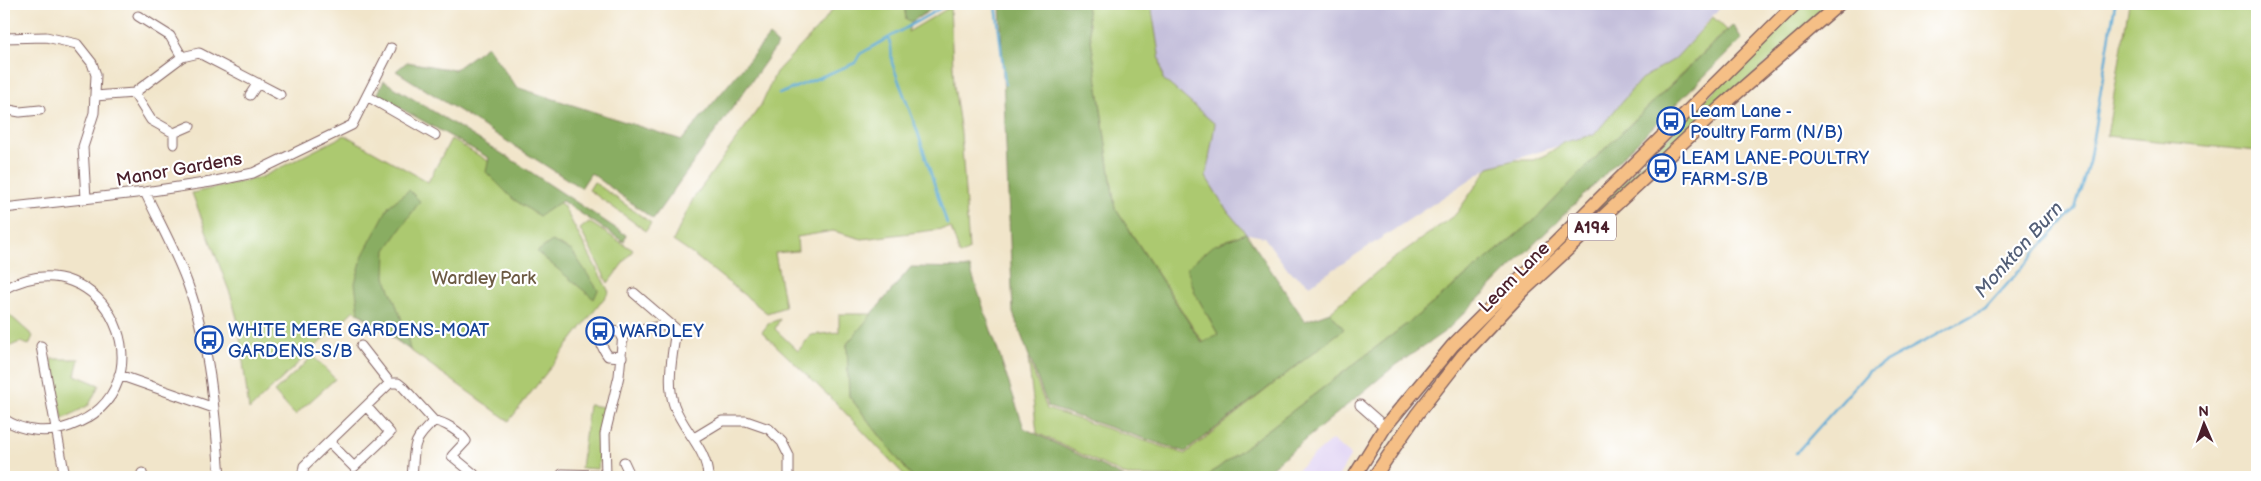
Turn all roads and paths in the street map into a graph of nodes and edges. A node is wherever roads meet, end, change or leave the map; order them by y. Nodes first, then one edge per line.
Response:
1 (1795, 4) edge
2 (1838, 4) edge
3 (138, 16) dead end
4 (4, 38) edge
5 (391, 48) dead end
6 (182, 57) junction
7 (258, 82) junction
8 (134, 93) junction
9 (250, 95) dead end
10 (280, 95) dead end
11 (95, 96) junction
12 (367, 96) junction
13 (4, 109) edge
14 (40, 110) dead end
15 (190, 126) dead end
16 (174, 133) junction
17 (435, 134) dead end
18 (174, 144) dead end
19 (145, 192) junction
20 (86, 199) junction
21 (4, 208) edge
22 (4, 289) edge
23 (634, 293) dead end
24 (670, 324) junction
25 (622, 341) junction
26 (41, 346) dead end
27 (361, 346) dead end
28 (622, 356) junction
29 (119, 375) junction
30 (390, 383) junction
31 (1360, 405) dead end
32 (366, 406) junction
33 (214, 408) junction
34 (4, 420) edge
35 (434, 421) junction
36 (1385, 428) junction
37 (57, 431) junction
38 (694, 438) junction
39 (329, 442) junction
40 (624, 462) dead end
41 (474, 474) dead end
42 (606, 476) edge
43 (65, 477) edge
44 (220, 477) edge
45 (302, 477) edge
46 (412, 477) edge
47 (562, 477) edge
48 (631, 477) edge
49 (708, 477) edge
50 (789, 477) edge
51 (1354, 477) edge
52 (1374, 477) edge

1 - 36 highway, Leam Lane / A194
2 - 52 highway, Leam Lane / A194
3 - 6 street
4 - 11 street
5 - 12 street, Manor Gardens
6 - 7 street
6 - 8 street
7 - 9 street
7 - 10 street
8 - 11 street
8 - 16 street
11 - 20 street
12 - 17 street
12 - 19 street, Manor Gardens
13 - 14 street
15 - 16 street
16 - 18 street
19 - 20 street, Manor Gardens
19 - 33 street
20 - 21 street, Manor Gardens
22 - 29 street
23 - 24 street
24 - 25 street
24 - 38 street
25 - 28 street
25 - 28 street
26 - 37 street
27 - 30 street
28 - 42 street
29 - 33 street
29 - 37 street
30 - 32 street
30 - 35 street
31 - 36 street
32 - 39 street
32 - 39 street
33 - 44 street
34 - 37 street
35 - 41 street
35 - 46 street
36 - 51 highway, Leam Lane / A194
37 - 43 street
38 - 49 street
38 - 50 street
39 - 45 street
40 - 48 street
42 - 47 street

